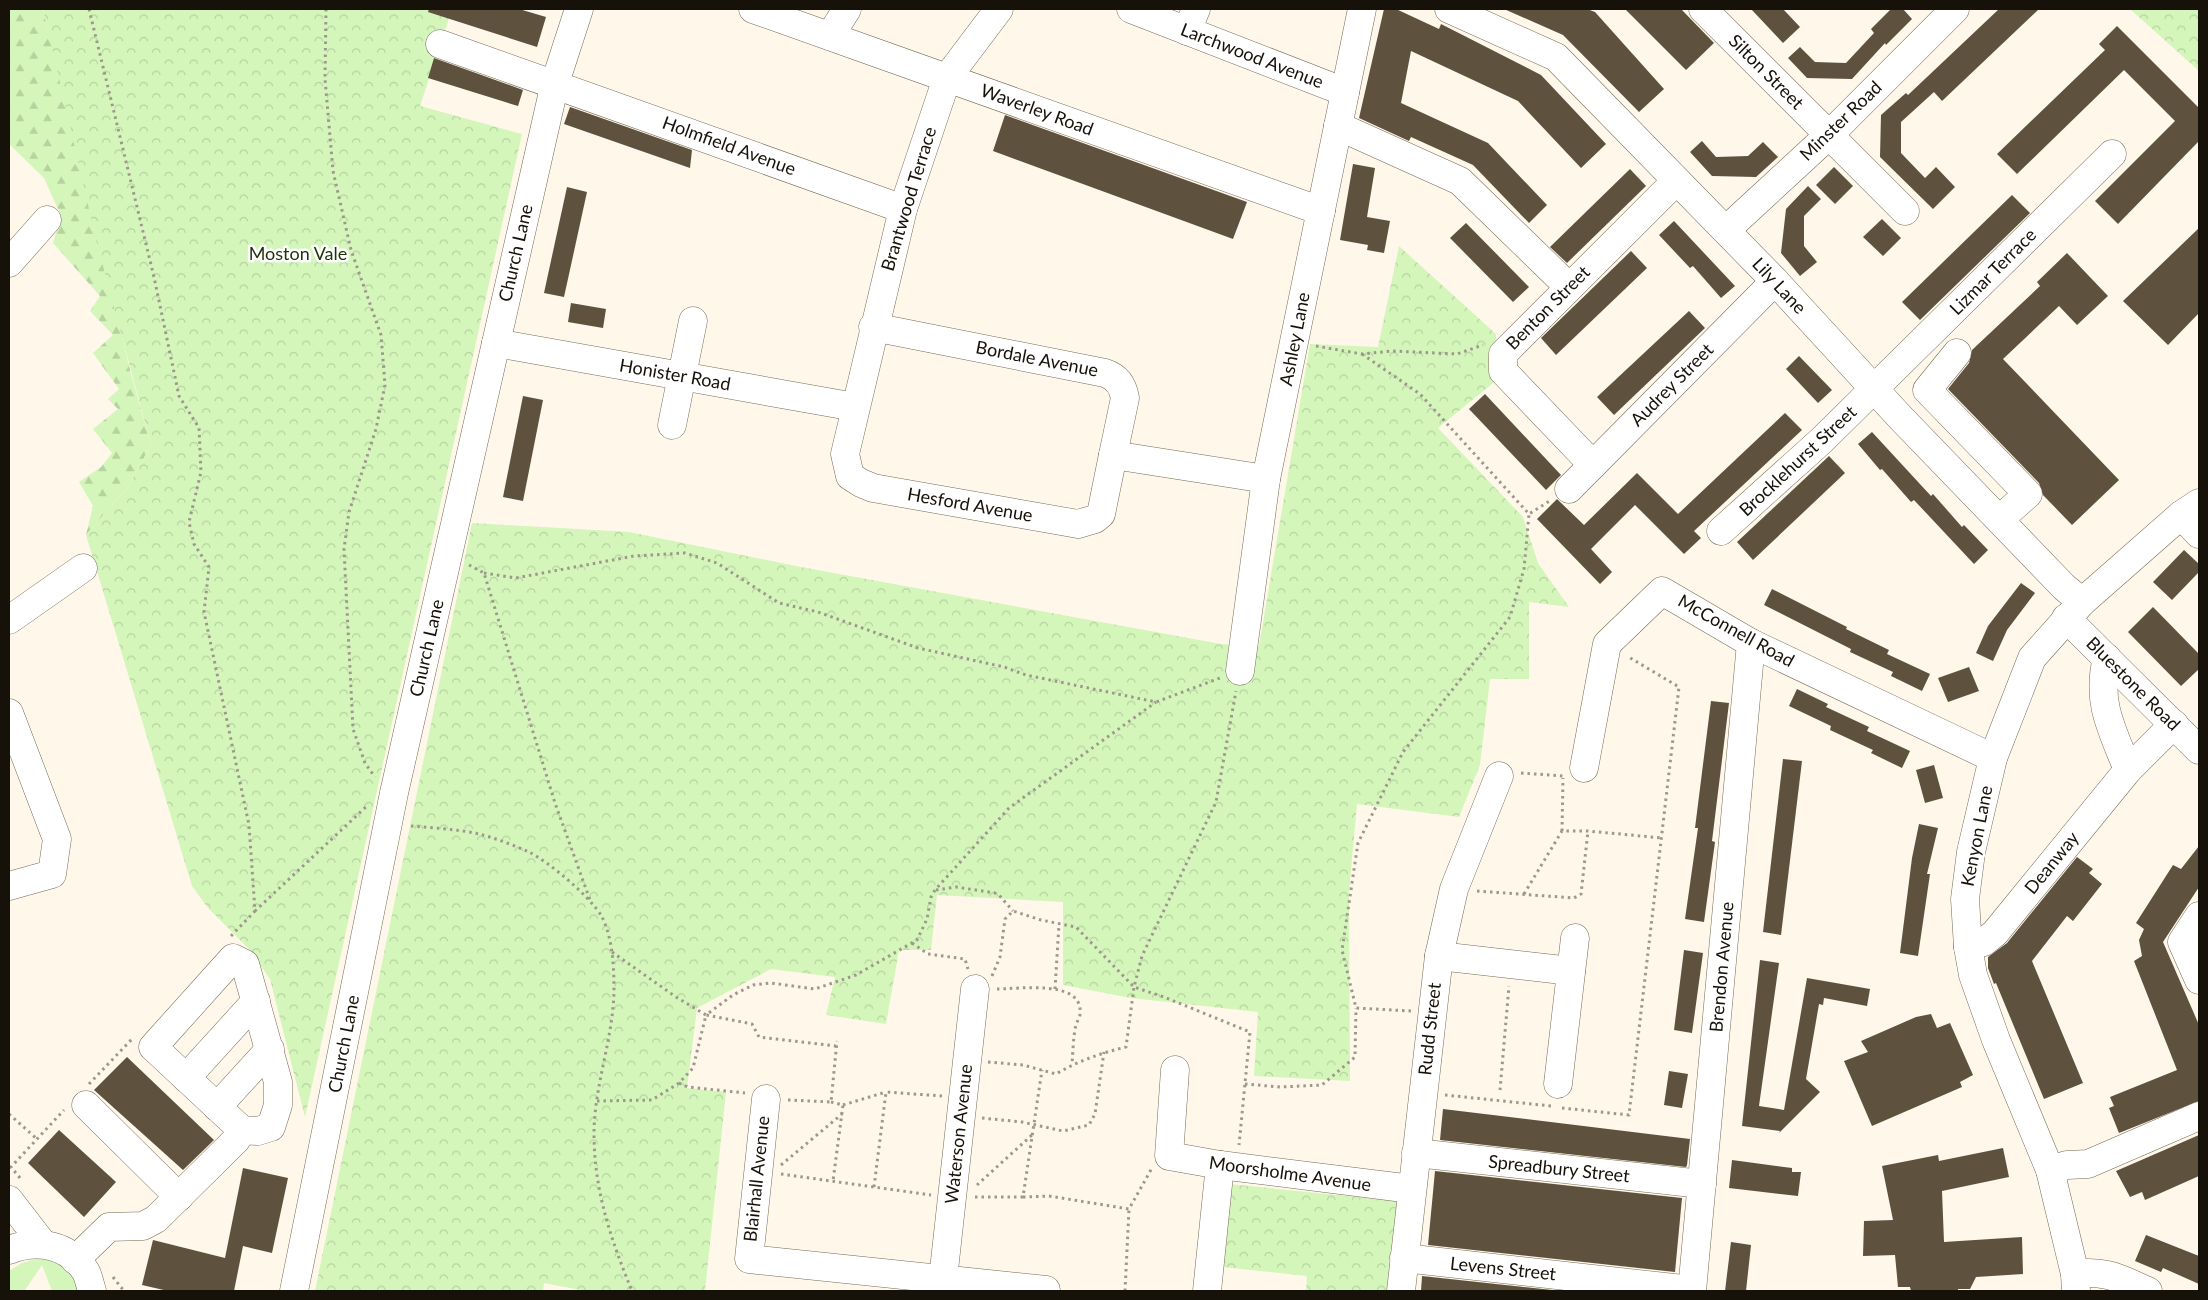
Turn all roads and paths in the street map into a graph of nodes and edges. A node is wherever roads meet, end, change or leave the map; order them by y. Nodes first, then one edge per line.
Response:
1 (89, 9) edge
2 (326, 9) edge
3 (579, 9) edge
4 (753, 9) edge
5 (847, 9) edge
6 (1000, 9) edge
7 (1131, 9) edge
8 (1362, 9) edge
9 (1449, 9) edge
10 (1703, 9) edge
11 (1946, 12) edge
12 (1192, 20) edge
13 (830, 36) junction
14 (440, 44) dead end
15 (946, 78) junction
16 (555, 84) junction
17 (1345, 92) junction
18 (1338, 126) junction
19 (1829, 135) junction
20 (2112, 154) dead end
21 (1676, 181) junction
22 (903, 209) junction
23 (1321, 211) junction
24 (1905, 211) dead end
25 (46, 220) dead end
26 (1726, 230) junction
27 (9, 262) edge
28 (1775, 281) junction
29 (1569, 287) junction
30 (693, 321) dead end
31 (873, 327) junction
32 (496, 343) junction
33 (1295, 343) junction
34 (1957, 353) dead end
35 (1362, 354) junction
36 (1503, 354) junction
37 (682, 376) junction
38 (1874, 389) junction
39 (855, 407) junction
40 (672, 425) dead end
41 (1113, 455) junction
42 (1593, 465) junction
43 (1266, 479) junction
44 (1568, 489) joint
45 (1529, 514) junction
46 (2193, 517) edge
47 (2000, 519) junction
48 (1721, 531) dead end
49 (464, 562) dead end
50 (83, 568) dead end
51 (484, 573) junction
52 (2074, 610) junction
53 (9, 620) edge
54 (1751, 643) junction
55 (1607, 644) junction
56 (2107, 658) junction
57 (1240, 671) junction
58 (1156, 702) junction
59 (9, 713) edge
60 (2174, 724) junction
61 (2199, 750) edge
62 (1994, 758) junction
63 (2128, 770) junction
64 (1574, 773) junction
65 (1499, 776) joint
66 (389, 792) junction
67 (388, 823) junction
68 (1562, 831) junction
69 (1588, 831) junction
70 (1662, 838) junction
71 (9, 886) edge
72 (1454, 889) junction
73 (936, 890) junction
74 (1524, 894) junction
75 (591, 903) junction
76 (1013, 910) junction
77 (2199, 916) edge
78 (1059, 924) junction
79 (1574, 938) dead end
80 (912, 943) junction
81 (1968, 947) junction
82 (612, 952) junction
83 (1439, 956) junction
84 (1510, 965) junction
85 (1571, 971) junction
86 (2199, 980) edge
87 (1134, 987) junction
88 (981, 989) junction
89 (1055, 989) junction
90 (256, 1001) junction
91 (1356, 1008) junction
92 (1432, 1012) junction
93 (706, 1015) junction
94 (837, 1041) dead end
95 (836, 1046) junction
96 (270, 1049) junction
97 (1104, 1052) junction
98 (967, 1060) junction
99 (1072, 1064) junction
100 (1042, 1070) junction
101 (1175, 1070) dead end
102 (186, 1078) junction
103 (679, 1083) junction
104 (1245, 1084) junction
105 (1558, 1084) dead end
106 (1500, 1090) dead end
107 (886, 1092) junction
108 (1423, 1093) junction
109 (766, 1099) junction
110 (597, 1100) junction
111 (830, 1102) junction
112 (86, 1105) dead end
113 (843, 1105) junction
114 (217, 1107) junction
115 (962, 1107) junction
116 (9, 1114) edge
117 (842, 1114) junction
118 (2199, 1116) edge
119 (1034, 1125) junction
120 (239, 1135) junction
121 (1032, 1135) junction
122 (37, 1139) dead end
123 (1416, 1153) junction
124 (1169, 1156) junction
125 (1228, 1166) junction
126 (11, 1167) dead end
127 (2050, 1170) junction
128 (765, 1172) junction
129 (833, 1181) junction
130 (1702, 1184) junction
131 (874, 1187) junction
132 (15, 1189) edge
133 (1412, 1190) junction
134 (179, 1197) junction
135 (1023, 1197) junction
136 (957, 1198) junction
137 (1129, 1209) junction
138 (43, 1244) junction
139 (9, 1250) edge
140 (1404, 1258) junction
141 (943, 1279) junction
142 (89, 1281) edge
143 (879, 1282) edge
144 (2076, 1283) edge
145 (1046, 1290) dead end
146 (294, 1291) edge
147 (632, 1291) edge
148 (1125, 1291) edge
149 (1207, 1291) edge
150 (1401, 1291) edge
151 (1692, 1291) edge
152 (2148, 1291) edge

1 - 66 path
2 - 66 path
3 - 16 street, Church Lane
4 - 13 street, Waverley Road
5 - 13 street
6 - 15 street, Brantwood Terrace
7 - 12 street, Larchwood Avenue
8 - 17 street, Ashley Lane
9 - 21 street, Lily Lane
10 - 19 street, Silton Street
11 - 19 street, Minster Road
12 - 17 street, Larchwood Avenue
13 - 15 street, Waverley Road
14 - 16 street, Holmfield Avenue
15 - 22 street, Brantwood Terrace
15 - 23 street, Waverley Road
16 - 22 street, Holmfield Avenue
16 - 32 street, Church Lane
17 - 18 street, Ashley Lane
18 - 23 street, Ashley Lane
18 - 29 street
19 - 24 street, Silton Street
19 - 26 street, Minster Road
20 - 38 street, Lizmar Terrace
21 - 26 street, Lily Lane
21 - 29 street, Benton Street
22 - 31 street, Brantwood Terrace
23 - 33 street, Ashley Lane
25 - 27 street
26 - 28 street, Lily Lane
28 - 38 street, Lily Lane
28 - 42 street, Audrey Street
29 - 36 street, Benton Street
30 - 37 street
31 - 39 street, Brantwood Terrace
31 - 41 street, Bordale Avenue
32 - 37 street, Honister Road
32 - 66 street, Church Lane
33 - 35 path
33 - 43 street, Ashley Lane
34 - 47 street
35 - 36 path
35 - 45 path
36 - 42 street, Benton Street
37 - 39 street, Honister Road
37 - 40 street
38 - 47 street, Lily Lane
38 - 48 street, Brocklehurst Street
39 - 41 street, Hesford Avenue
41 - 43 street
42 - 44 street, Audrey Street
43 - 57 street, Ashley Lane
44 - 45 path
45 - 91 path
46 - 52 street, Kenyon Lane
47 - 52 street, Lily Lane
49 - 51 path
50 - 53 street
51 - 58 path
51 - 75 path
52 - 56 street, Bluestone Road
52 - 62 street, Kenyon Lane
54 - 55 street, McConnell Road
54 - 62 street, McConnell Road
54 - 130 street, Brendon Avenue
55 - 64 street
55 - 70 path
56 - 60 street, Bluestone Road
56 - 63 street
57 - 58 path
57 - 87 path
58 - 73 path
59 - 71 street
60 - 61 street, Bluestone Road
60 - 63 street, Deanway
62 - 81 street, Kenyon Lane
63 - 81 street, Deanway
64 - 65 path
64 - 68 path
65 - 72 street, Rudd Street
66 - 67 street, Church Lane
67 - 75 path
67 - 146 street, Church Lane
68 - 69 path
68 - 74 path
69 - 70 path
69 - 74 path
70 - 108 path
72 - 74 path
72 - 83 street, Rudd Street
73 - 76 path
73 - 80 path
75 - 82 path
76 - 78 path
76 - 88 path
77 - 86 street
78 - 87 path
78 - 89 path
79 - 85 street
80 - 88 path
80 - 93 path
81 - 127 street, Kenyon Lane
82 - 93 path
82 - 110 path
83 - 84 street
83 - 92 street, Rudd Street
84 - 85 street
84 - 106 path
85 - 105 street
87 - 97 path
87 - 104 path
88 - 89 path
88 - 98 street, Waterson Avenue
89 - 99 path
90 - 96 street
90 - 102 street
90 - 102 street
91 - 92 path
91 - 104 path
92 - 108 street, Rudd Street
93 - 95 path
93 - 103 path
94 - 95 path
95 - 111 path
96 - 114 street
96 - 120 street
97 - 99 path
97 - 119 path
98 - 100 path
98 - 115 street, Waterson Avenue
99 - 100 path
100 - 119 path
101 - 124 street
102 - 114 street
103 - 109 path
103 - 110 path
104 - 125 path
107 - 113 path
107 - 115 path
107 - 131 path
108 - 123 street, Rudd Street
109 - 111 path
109 - 128 street, Blairhall Avenue
110 - 147 path
111 - 113 path
112 - 134 street
113 - 117 path
114 - 120 street
115 - 119 path
115 - 136 street, Waterson Avenue
116 - 122 path
117 - 128 path
117 - 129 path
118 - 127 street
119 - 121 path
120 - 134 street
121 - 135 path
121 - 136 path
123 - 130 street, Spreadbury Street
123 - 133 street, Rudd Street
124 - 125 street, Moorsholme Avenue
124 - 137 path
125 - 133 street, Moorsholme Avenue
125 - 149 street
126 - 132 path
127 - 144 street, Kenyon Lane
128 - 129 path
128 - 143 street, Blairhall Avenue
129 - 131 path
130 - 151 street, Brendon Avenue
131 - 136 path
132 - 138 street
133 - 140 street, Rudd Street
134 - 142 street
135 - 136 path
135 - 137 path
136 - 141 street, Waterson Avenue
137 - 148 path
138 - 139 street
138 - 142 street
140 - 150 street, Rudd Street
140 - 151 street, Levens Street
141 - 143 street
141 - 145 street
144 - 152 street

